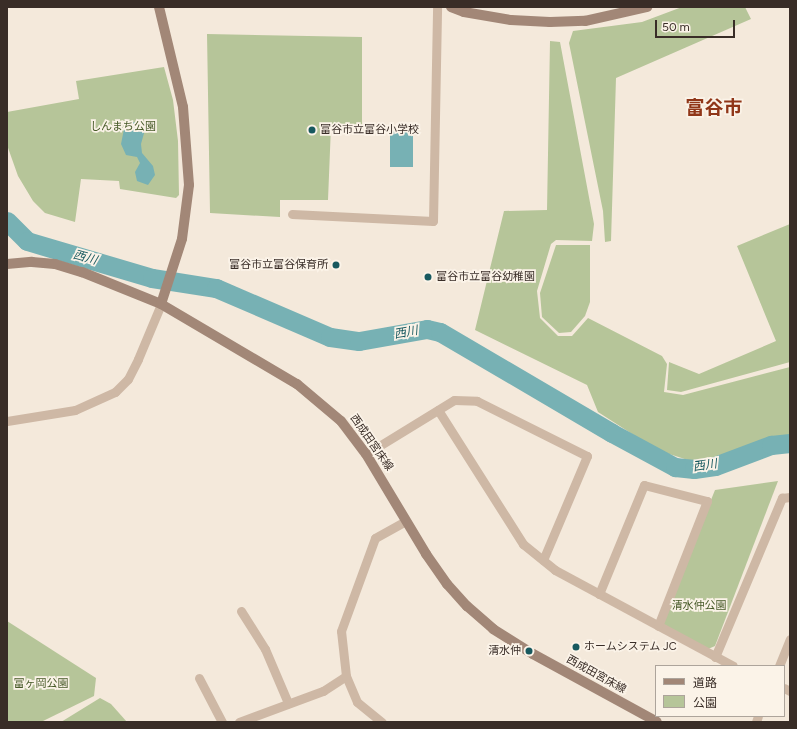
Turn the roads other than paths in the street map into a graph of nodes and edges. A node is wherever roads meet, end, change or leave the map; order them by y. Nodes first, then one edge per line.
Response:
1 (159, 7) edge
2 (437, 7) edge
3 (451, 7) edge
4 (648, 7) edge
5 (292, 214) dead end
6 (7, 264) edge
7 (161, 304) junction
8 (438, 410) junction
9 (7, 421) edge
10 (366, 454) junction
11 (790, 497) edge
12 (406, 521) junction
13 (543, 560) junction
14 (599, 594) junction
15 (241, 611) dead end
16 (658, 626) junction
17 (790, 639) edge
18 (715, 657) junction
19 (731, 665) edge
20 (779, 665) edge
21 (346, 676) junction
22 (199, 678) dead end
23 (288, 703) junction
24 (371, 719) edge
25 (222, 722) edge
26 (239, 722) edge
27 (382, 722) edge
28 (657, 722) edge

1 - 7 main road
2 - 5 street
3 - 4 main road
6 - 7 main road, 西成田宮床線
7 - 9 street
7 - 10 main road, 西成田宮床線
8 - 10 street
8 - 13 street
8 - 13 street
10 - 12 main road, 西成田宮床線
11 - 18 street
12 - 21 street
12 - 28 main road, 西成田宮床線
13 - 14 street
14 - 16 street
14 - 16 street
15 - 23 street
16 - 18 street
17 - 20 street
18 - 19 street
21 - 23 street
21 - 24 street
22 - 25 street
23 - 26 street
24 - 27 street

